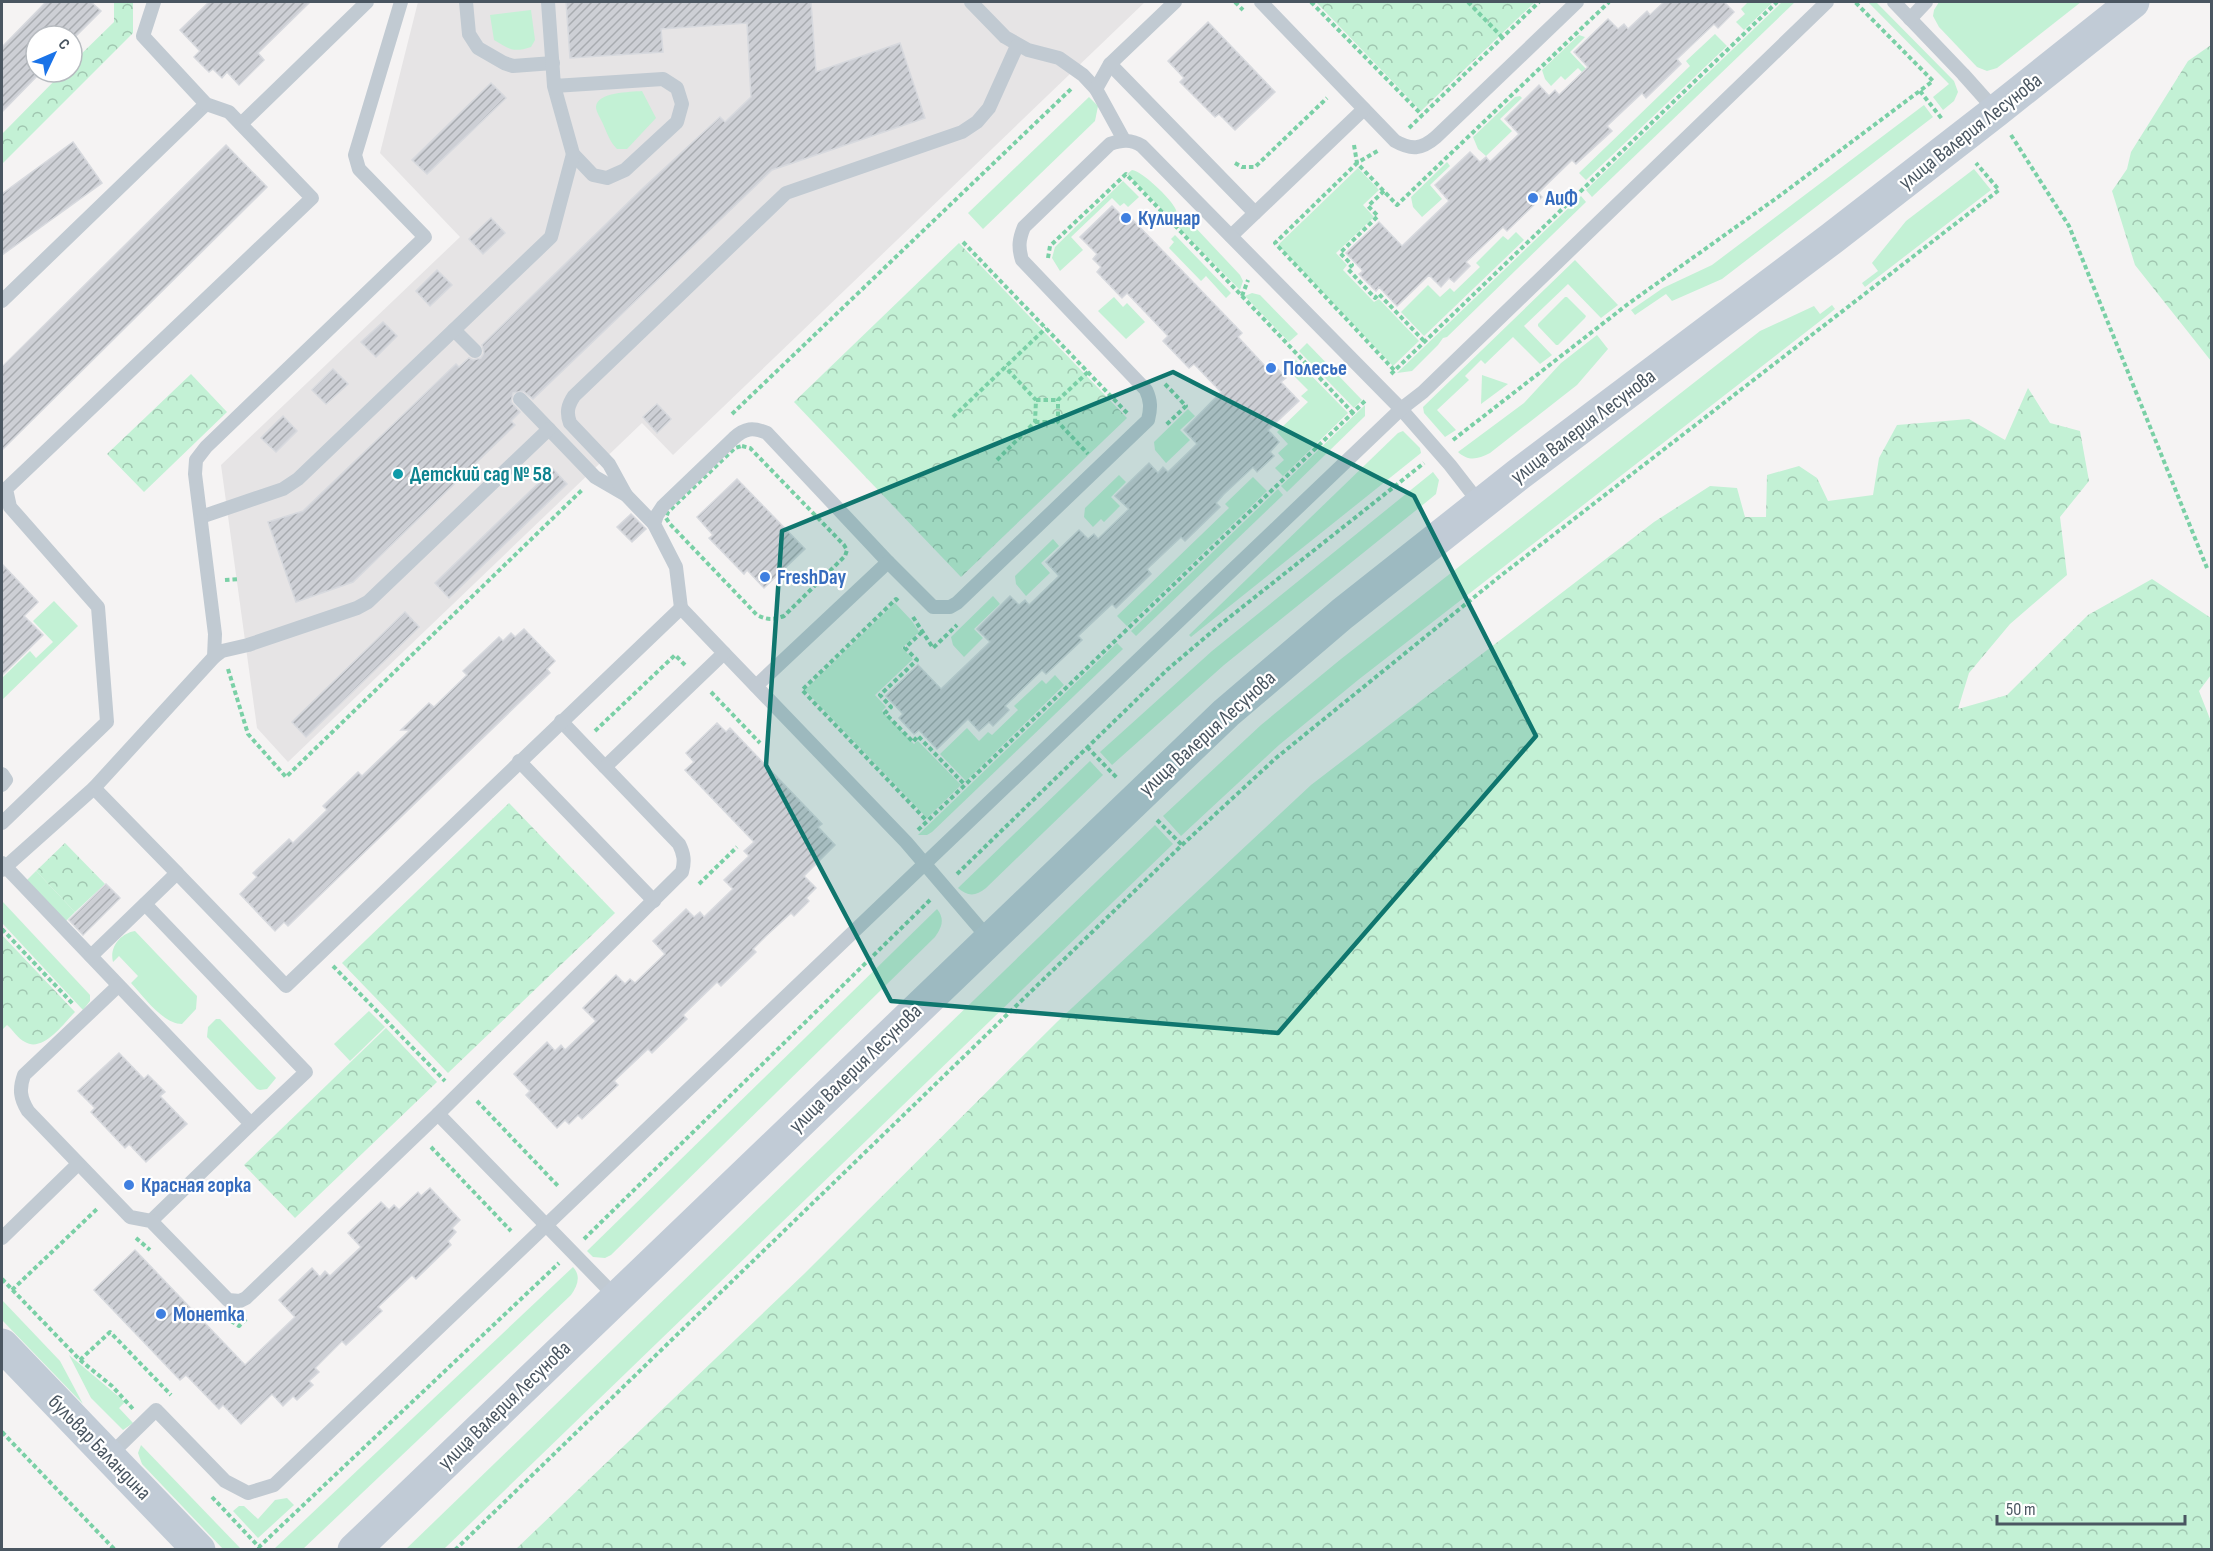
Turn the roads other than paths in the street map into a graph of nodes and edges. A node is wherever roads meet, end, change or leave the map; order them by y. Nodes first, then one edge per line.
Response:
1 (154, 2) edge
2 (367, 2) edge
3 (401, 2) edge
4 (466, 2) edge
5 (548, 2) edge
6 (971, 2) edge
7 (1175, 2) edge
8 (1261, 2) edge
9 (1577, 2) edge
10 (1827, 2) edge
11 (1894, 2) edge
12 (1926, 2) edge
13 (2133, 2) edge
14 (1910, 19) junction
15 (1017, 46) junction
16 (552, 63) junction
17 (1110, 64) junction
18 (554, 86) junction
19 (1096, 89) junction
20 (206, 104) junction
21 (1364, 109) junction
22 (1996, 111) junction
23 (241, 124) junction
24 (1124, 140) junction
25 (573, 154) junction
26 (1255, 213) junction
27 (1231, 236) junction
28 (2, 301) edge
29 (454, 330) junction
30 (476, 351) dead end
31 (520, 399) dead end
32 (1401, 409) junction
33 (549, 429) junction
34 (626, 495) junction
35 (1481, 506) junction
36 (201, 517) junction
37 (654, 524) junction
38 (888, 561) junction
39 (681, 608) junction
40 (724, 653) junction
41 (218, 654) junction
42 (756, 686) junction
43 (561, 722) junction
44 (519, 761) junction
45 (605, 767) junction
46 (2, 774) edge
47 (2, 785) edge
48 (94, 788) junction
49 (2, 823) edge
50 (926, 865) junction
51 (3, 867) edge
52 (177, 873) junction
53 (654, 901) junction
54 (145, 904) junction
55 (989, 939) junction
56 (91, 956) junction
57 (118, 986) junction
58 (438, 1114) junction
59 (251, 1124) junction
60 (78, 1164) junction
61 (151, 1221) junction
62 (547, 1226) junction
63 (2, 1238) edge
64 (616, 1297) junction
65 (2, 1345) edge
66 (109, 1456) junction
67 (199, 1550) edge
68 (354, 1550) edge

1 - 20 lane
2 - 23 lane
3 - 36 lane
4 - 16 lane
5 - 16 lane
6 - 15 lane
7 - 17 lane
8 - 21 lane
9 - 21 lane
10 - 32 lane
11 - 14 lane
12 - 14 lane
13 - 22 main road, улица Валерия Лесунова
14 - 22 lane
15 - 19 lane
15 - 34 lane
16 - 18 lane
17 - 19 lane
17 - 26 lane
18 - 25 lane
18 - 25 lane
19 - 24 lane
20 - 23 lane
20 - 28 lane
21 - 26 lane
22 - 35 main road, улица Валерия Лесунова
23 - 49 lane
24 - 27 lane
24 - 38 lane
25 - 29 lane
26 - 27 lane
27 - 32 lane
29 - 30 lane
29 - 36 lane
31 - 33 lane
32 - 35 lane
32 - 50 lane
33 - 34 lane
33 - 41 lane
34 - 37 lane
35 - 55 main road, улица Валерия Лесунова
36 - 41 lane
37 - 38 lane
37 - 39 lane
38 - 42 lane
39 - 40 lane
39 - 43 lane
40 - 42 lane
40 - 45 lane
41 - 48 lane
42 - 50 lane
43 - 44 lane
43 - 45 lane
44 - 52 lane
44 - 53 lane
45 - 53 lane
46 - 47 lane
48 - 51 lane
48 - 52 lane
50 - 55 lane
50 - 62 lane
51 - 56 lane
52 - 54 lane
53 - 58 lane
54 - 56 lane
54 - 59 lane
55 - 64 main road, улица Валерия Лесунова
56 - 57 lane
57 - 59 lane
57 - 60 lane
58 - 61 lane
58 - 62 lane
59 - 61 lane
60 - 61 lane
60 - 63 lane
62 - 64 lane
62 - 66 lane
64 - 68 main road, улица Валерия Лесунова
65 - 66 main road, бульвар Баландина
66 - 67 main road, бульвар Баландина

